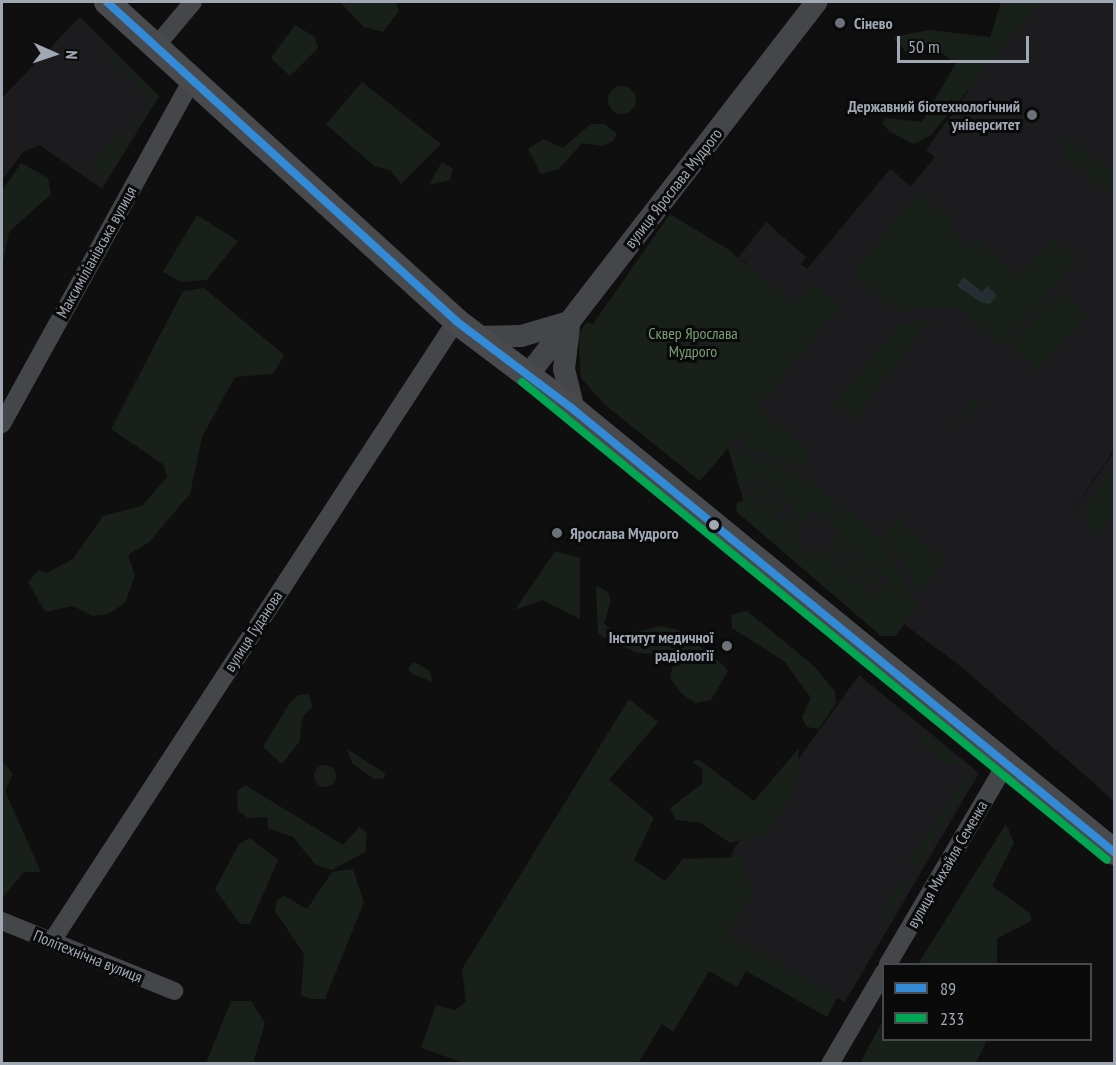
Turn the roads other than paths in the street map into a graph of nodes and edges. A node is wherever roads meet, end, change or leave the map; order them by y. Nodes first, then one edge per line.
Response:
1 (107, 2) edge
2 (193, 2) edge
3 (817, 2) edge
4 (156, 46) junction
5 (192, 80) junction
6 (456, 321) junction
7 (570, 321) junction
8 (477, 337) junction
9 (529, 374) junction
10 (574, 410) junction
11 (2, 424) edge
12 (1006, 764) junction
13 (1114, 852) edge
14 (2, 921) edge
15 (52, 941) junction
16 (889, 963) edge
17 (882, 975) edge
18 (174, 991) dead end
19 (830, 1064) edge

1 - 4 main road
2 - 4 street
3 - 7 street, вулиця Ярослава Мудрого
4 - 5 main road
5 - 6 main road
5 - 11 street, Максиміліанівська вулиця
6 - 8 main road
6 - 15 street, вулиця Гуданова
7 - 8 street
7 - 9 street, вулиця Ярослава Мудрого
7 - 10 street
8 - 9 main road
9 - 10 main road
10 - 12 main road
12 - 13 main road
12 - 16 street, вулиця Михайля Семенка
14 - 15 street, Політехнічна вулиця
15 - 18 street, Політехнічна вулиця
17 - 19 street

